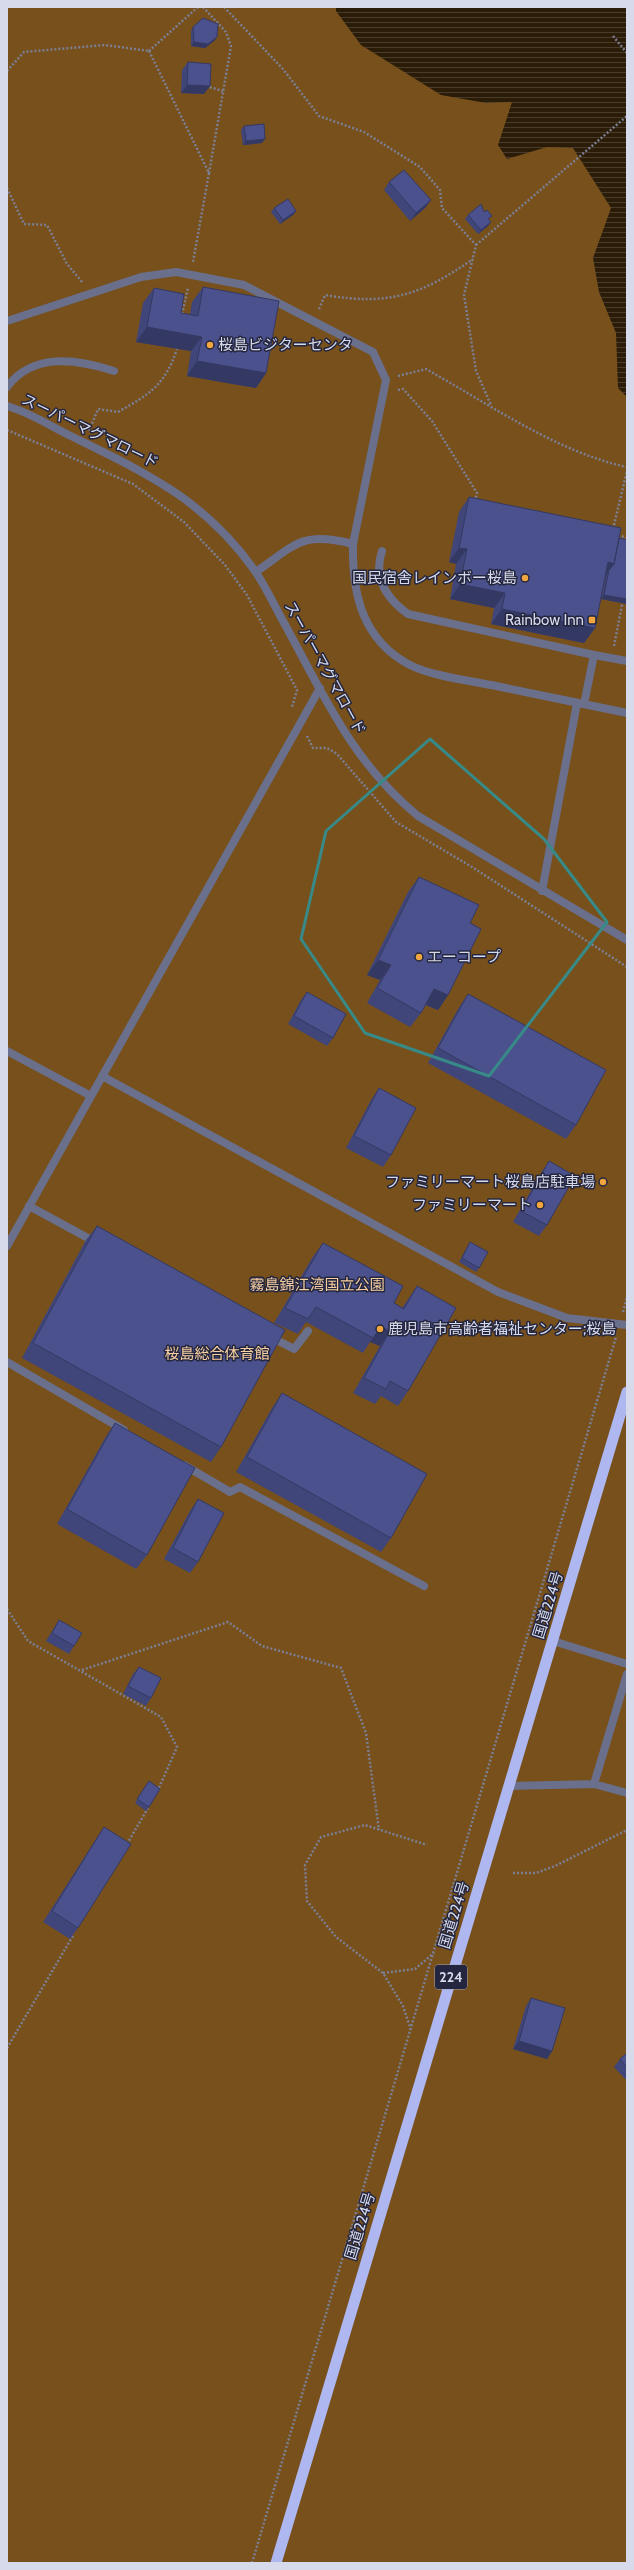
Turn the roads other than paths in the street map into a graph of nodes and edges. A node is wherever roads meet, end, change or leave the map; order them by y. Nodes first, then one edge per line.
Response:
1 (7, 321) edge
2 (114, 371) dead end
3 (7, 387) edge
4 (7, 406) edge
5 (353, 544) junction
6 (382, 551) dead end
7 (256, 572) junction
8 (594, 655) junction
9 (627, 661) edge
10 (320, 688) junction
11 (581, 703) junction
12 (627, 713) edge
13 (542, 891) junction
14 (627, 940) edge
15 (7, 1051) edge
16 (102, 1076) junction
17 (91, 1096) junction
18 (29, 1206) junction
19 (7, 1246) edge
20 (106, 1248) edge
21 (623, 1325) edge
22 (308, 1331) edge
23 (266, 1334) edge
24 (7, 1362) edge
25 (627, 1392) edge
26 (129, 1433) edge
27 (176, 1461) edge
28 (424, 1586) dead end
29 (553, 1641) junction
30 (627, 1664) edge
31 (627, 1674) edge
32 (594, 1784) junction
33 (509, 1786) junction
34 (627, 1793) edge
35 (276, 2563) edge

1 - 5 street
2 - 3 street
4 - 7 street, スーパーマグマロード
5 - 7 street
5 - 11 street
6 - 8 street
7 - 10 street, スーパーマグマロード
8 - 9 street
8 - 11 street
10 - 13 street, スーパーマグマロード
10 - 16 street
11 - 12 street
11 - 13 street
13 - 14 street, スーパーマグマロード
15 - 17 street
16 - 17 street
16 - 21 street
17 - 18 street
18 - 19 street
18 - 20 street
22 - 23 street
24 - 26 street
25 - 29 highway, 国道224号 / 224
27 - 28 street
29 - 30 street
29 - 33 highway, 国道224号 / 224
31 - 32 street
32 - 33 street
32 - 34 street
33 - 35 highway, 国道224号 / 224

